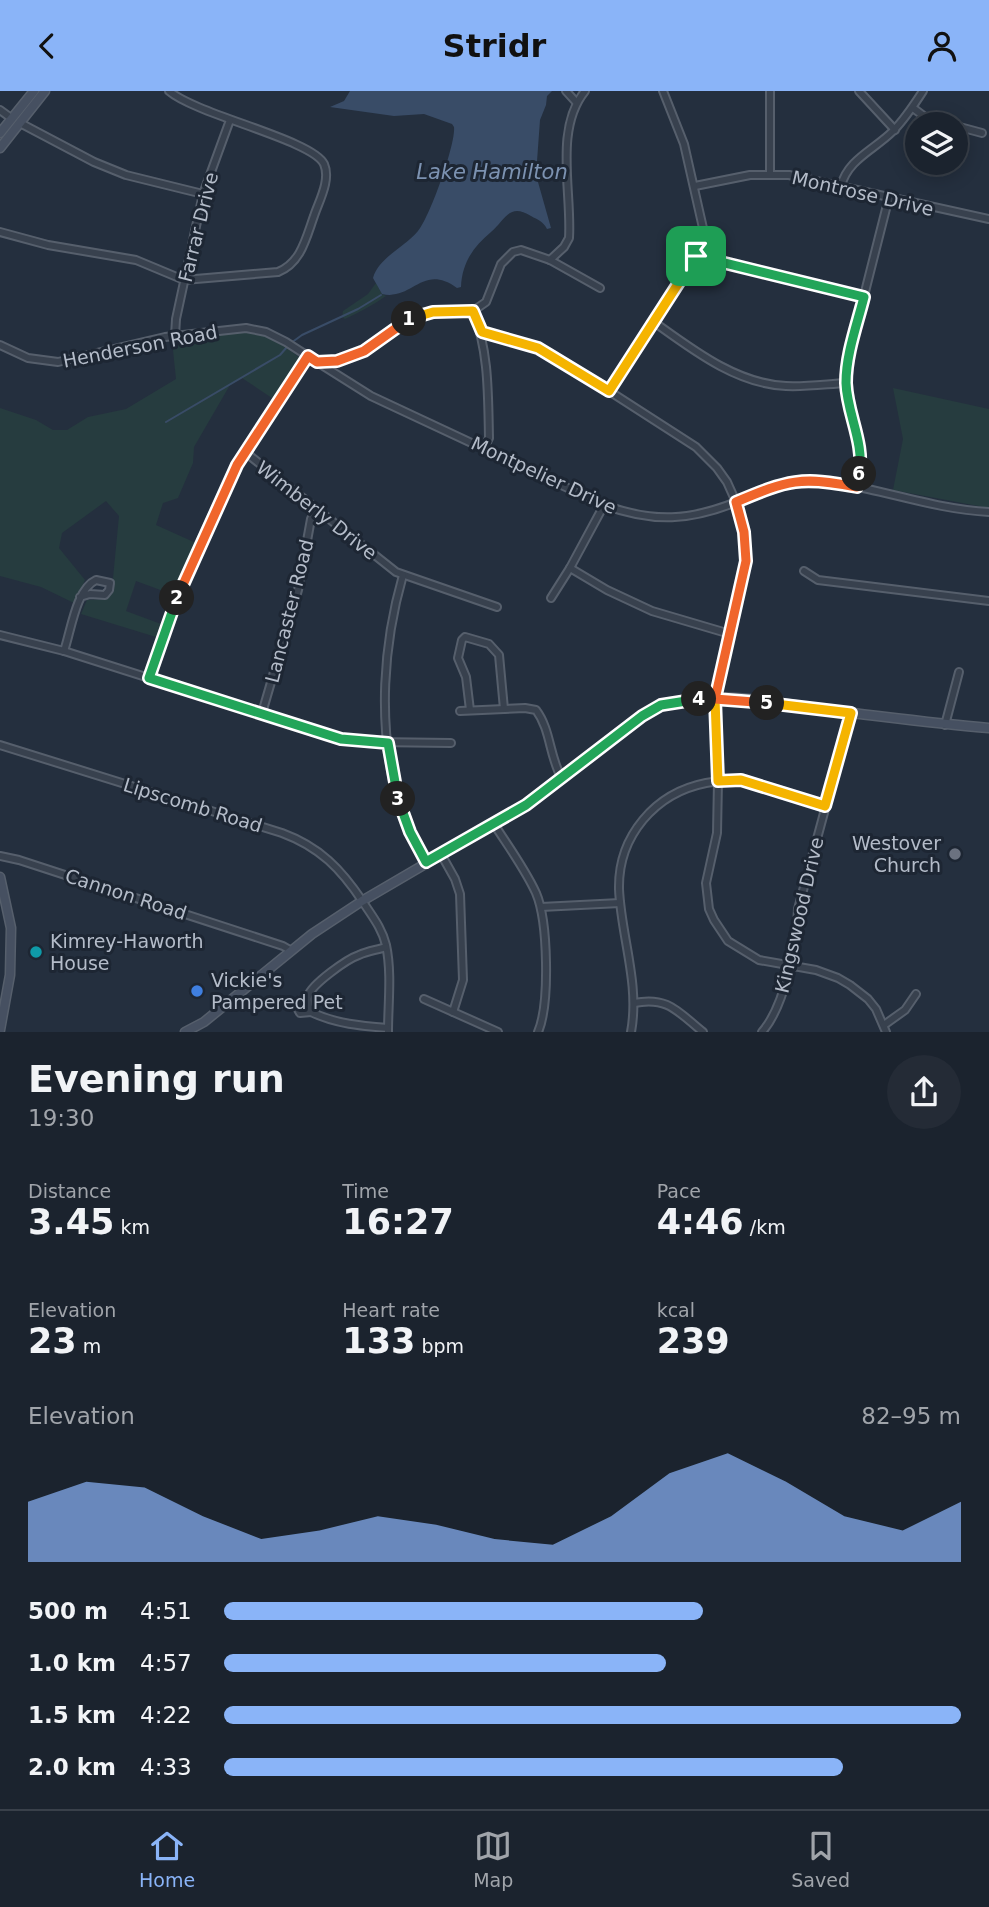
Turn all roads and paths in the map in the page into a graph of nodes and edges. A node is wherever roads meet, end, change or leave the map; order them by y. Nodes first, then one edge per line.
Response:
1 (34, 91) edge
2 (45, 91) edge
3 (169, 91) edge
4 (566, 91) edge
5 (585, 91) edge
6 (663, 91) edge
7 (770, 91) edge
8 (859, 91) edge
9 (923, 91) edge
10 (576, 102) junction
11 (913, 108) junction
12 (0, 110) edge
13 (918, 112) edge
14 (11, 118) junction
15 (230, 120) junction
16 (20, 123) junction
17 (968, 129) edge
18 (895, 130) junction
19 (0, 133) edge
20 (982, 133) dead end
21 (0, 148) edge
22 (771, 174) junction
23 (841, 186) junction
24 (695, 187) junction
25 (203, 194) junction
26 (890, 197) junction
27 (989, 219) edge
28 (0, 232) edge
29 (696, 256) junction
30 (550, 260) junction
31 (184, 280) junction
32 (600, 288) dead end
33 (864, 297) junction
34 (473, 311) junction
35 (654, 323) junction
36 (482, 332) junction
37 (175, 336) junction
38 (0, 345) edge
39 (308, 356) junction
40 (317, 362) junction
41 (846, 383) junction
42 (609, 391) junction
43 (484, 448) junction
44 (245, 453) junction
45 (857, 487) junction
46 (736, 502) junction
47 (604, 505) junction
48 (315, 510) junction
49 (989, 512) edge
50 (570, 568) junction
51 (804, 571) dead end
52 (402, 575) junction
53 (80, 597) junction
54 (551, 598) dead end
55 (989, 601) edge
56 (497, 607) dead end
57 (730, 634) junction
58 (0, 635) edge
59 (64, 651) junction
60 (959, 672) dead end
61 (149, 678) junction
62 (715, 699) junction
63 (504, 709) junction
64 (470, 710) junction
65 (460, 711) dead end
66 (262, 713) junction
67 (851, 713) junction
68 (945, 725) junction
69 (989, 728) edge
70 (388, 743) junction
71 (451, 743) dead end
72 (0, 745) edge
73 (562, 779) junction
74 (718, 781) junction
75 (825, 806) junction
76 (494, 824) junction
77 (441, 854) junction
78 (0, 856) edge
79 (426, 862) junction
80 (0, 877) edge
81 (362, 901) junction
82 (621, 903) junction
83 (541, 907) junction
84 (386, 947) junction
85 (290, 950) junction
86 (789, 967) junction
87 (4, 988) edge
88 (916, 994) dead end
89 (309, 996) junction
90 (424, 999) dead end
91 (634, 1003) junction
92 (312, 1012) junction
93 (453, 1012) junction
94 (885, 1028) edge
95 (0, 1030) edge
96 (388, 1030) edge
97 (185, 1032) edge
98 (498, 1032) edge
99 (538, 1032) edge
100 (632, 1032) edge
101 (703, 1032) edge
102 (762, 1032) edge

1 - 14 main road
2 - 16 main road
3 - 15 street
4 - 10 street
5 - 10 street
6 - 24 street
7 - 22 street
8 - 18 street
9 - 11 street
10 - 30 street
11 - 13 street
11 - 18 street
12 - 14 street
14 - 19 main road
15 - 25 street, Farrar Drive
15 - 31 street
16 - 21 main road
16 - 25 street
17 - 20 street
18 - 23 street
22 - 23 street, Montrose Drive
22 - 24 street, Montrose Drive
23 - 26 street, Montrose Drive
24 - 29 street
25 - 31 street, Farrar Drive
26 - 27 street, Montrose Drive
26 - 33 street
28 - 31 street
29 - 33 street
29 - 35 street
30 - 32 street
30 - 34 street
31 - 37 street, Farrar Drive
33 - 41 street
34 - 36 street
34 - 40 street
35 - 41 street
35 - 42 street
36 - 42 street
36 - 43 street
37 - 38 street, Henderson Road
37 - 39 street, Henderson Road
39 - 40 street, Henderson Road
39 - 44 street
40 - 43 street, Montpelier Drive
41 - 45 street
42 - 46 street
43 - 47 street, Montpelier Drive
44 - 48 street, Wimberly Drive
44 - 61 street
45 - 46 street, Montpelier Drive
45 - 49 street, Montpelier Drive
46 - 47 street, Montpelier Drive
46 - 57 street
47 - 50 street
48 - 52 street, Wimberly Drive
48 - 66 street, Lancaster Road
50 - 54 street
50 - 57 street
51 - 55 street
52 - 56 street
52 - 70 street
53 - 53 street
53 - 59 street
57 - 62 street
58 - 59 street
59 - 61 street
60 - 68 street
61 - 66 street
62 - 67 main road
62 - 73 main road
62 - 74 street
63 - 64 street
63 - 64 street
63 - 73 street
64 - 65 street
66 - 70 street
67 - 68 main road
67 - 75 street, Kingswood Drive
68 - 69 main road
70 - 71 street
70 - 79 street
72 - 81 street, Lipscomb Road
73 - 76 main road
74 - 75 street
74 - 82 street
74 - 86 street
75 - 86 street, Kingswood Drive
76 - 77 main road
76 - 83 street
77 - 79 main road
77 - 93 street
78 - 85 street, Cannon Road
79 - 81 main road
80 - 87 main road
81 - 84 street, Lipscomb Road
81 - 85 main road
82 - 83 street
82 - 91 street
83 - 99 street
84 - 89 street
84 - 96 street
85 - 97 main road
86 - 94 street
86 - 102 street, Kingswood Drive
87 - 95 main road
88 - 94 street
89 - 92 street
89 - 92 street
90 - 93 street
91 - 100 street
91 - 101 street
92 - 96 street
93 - 98 street

